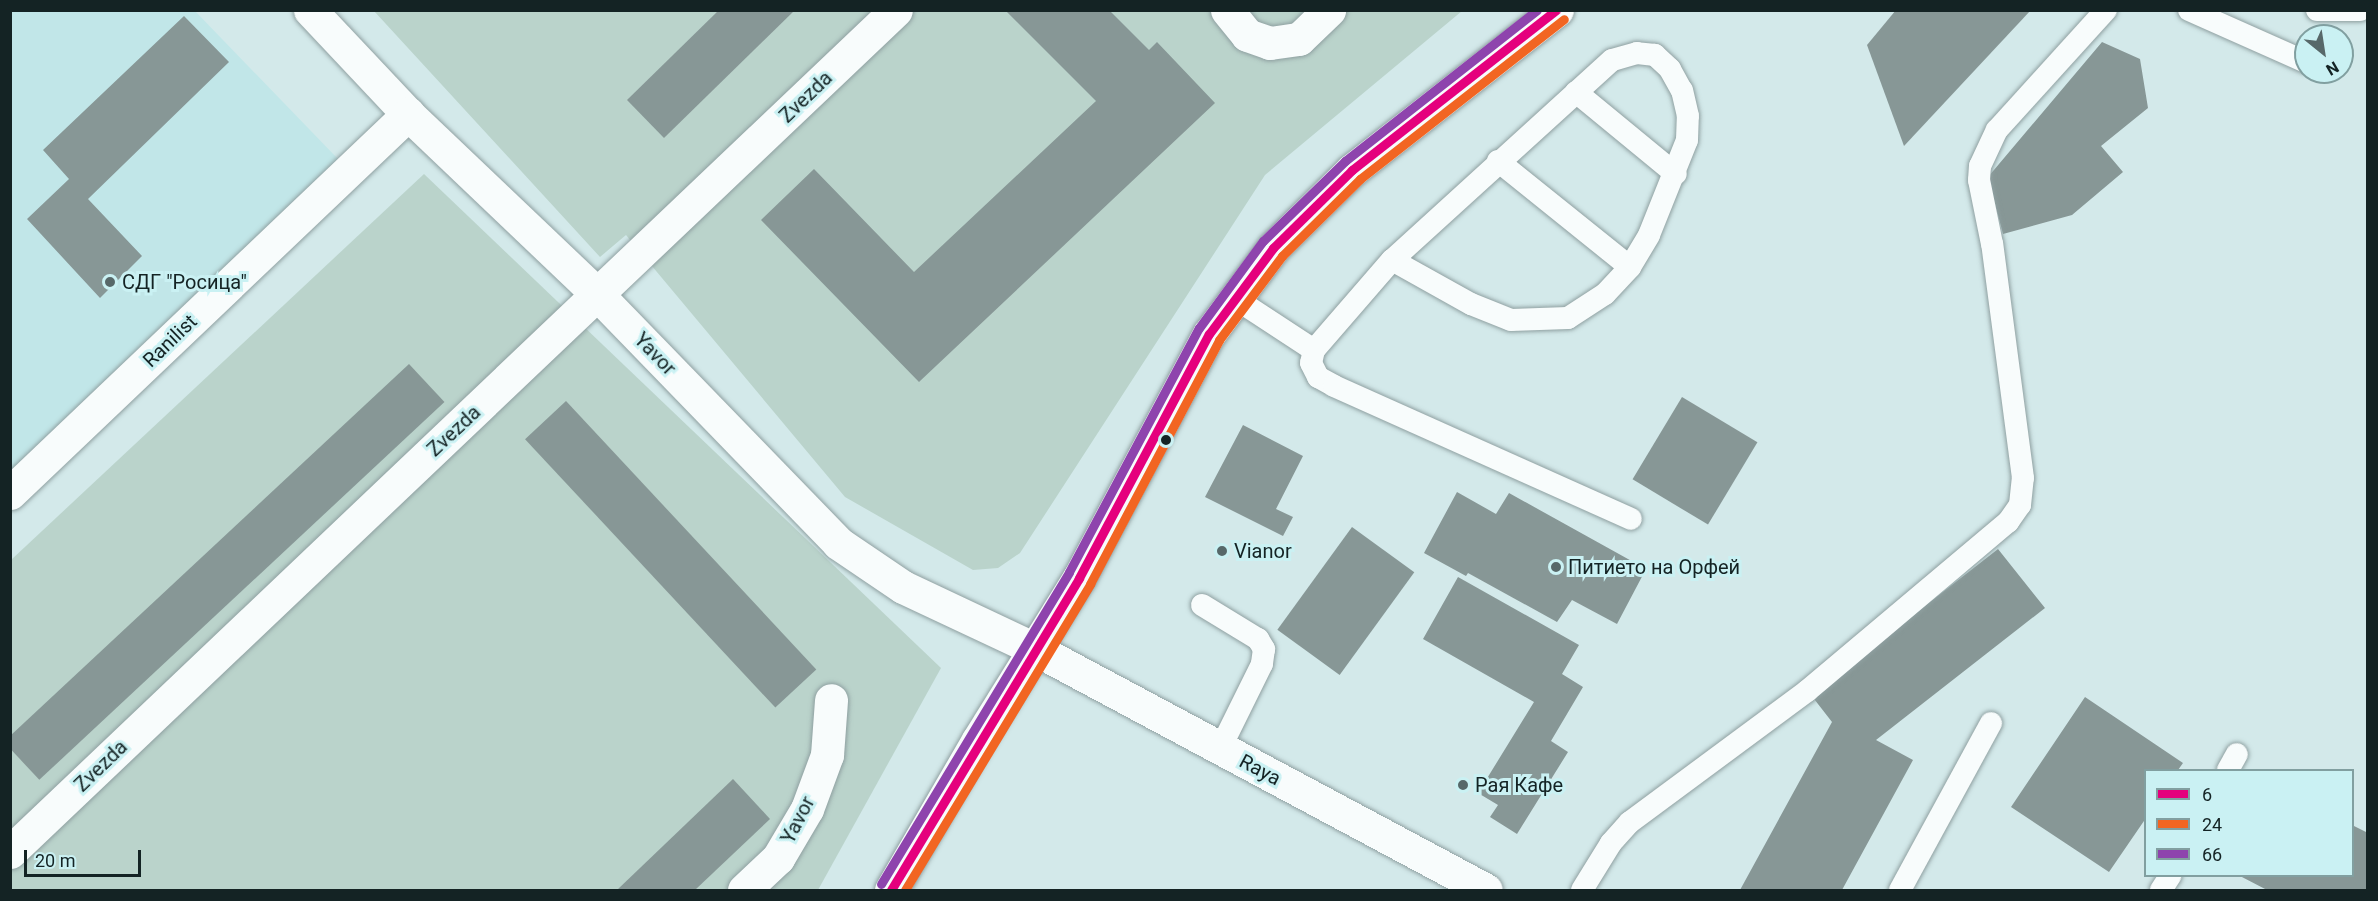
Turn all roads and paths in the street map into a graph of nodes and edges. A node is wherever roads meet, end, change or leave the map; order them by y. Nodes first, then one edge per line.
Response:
1 (310, 10) edge
2 (896, 10) edge
3 (1227, 10) edge
4 (1329, 10) edge
5 (1557, 10) edge
6 (2106, 10) edge
7 (2189, 10) edge
8 (2317, 10) edge
9 (2360, 10) edge
10 (2233, 18) edge
11 (2294, 55) edge
12 (1576, 92) junction
13 (408, 114) junction
14 (1498, 161) junction
15 (1676, 174) junction
16 (1392, 260) junction
17 (1630, 267) junction
18 (598, 295) junction
19 (1236, 299) junction
20 (1314, 350) junction
21 (10, 493) edge
22 (1631, 519) dead end
23 (1202, 605) dead end
24 (1035, 650) junction
25 (831, 699) dead end
26 (1991, 723) dead end
27 (1220, 749) junction
28 (10, 852) edge
29 (2169, 877) edge
30 (744, 891) edge
31 (891, 891) edge
32 (1486, 891) edge
33 (1582, 891) edge
34 (1899, 891) edge
35 (2161, 891) edge

1 - 13 street, Yavor
2 - 18 street, Zvezda
3 - 4 street
5 - 19 street
6 - 33 lane
7 - 10 lane
8 - 9 lane
10 - 11 lane
12 - 14 lane
12 - 15 lane
12 - 15 lane
13 - 18 street, Yavor
13 - 21 street, Ranilist
14 - 16 lane
14 - 17 lane
15 - 17 lane
16 - 17 lane
16 - 20 lane
18 - 24 street, Yavor
18 - 28 street, Zvezda
19 - 20 lane
19 - 24 street
20 - 22 lane
23 - 27 lane
24 - 27 street, Raya
24 - 31 street
25 - 30 street, Yavor
26 - 34 lane
27 - 32 street, Raya
29 - 35 lane

